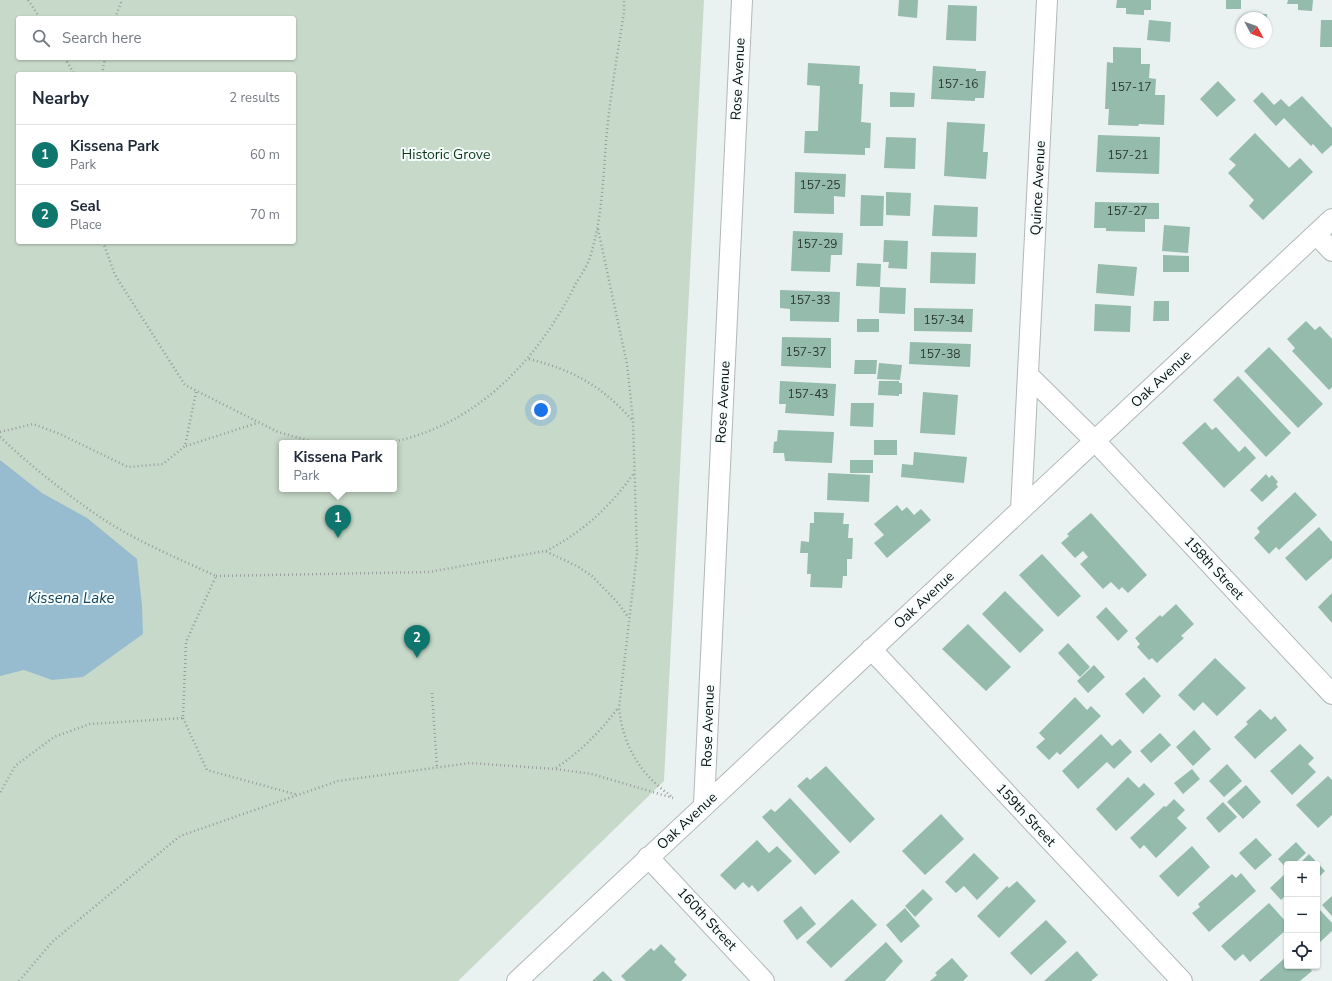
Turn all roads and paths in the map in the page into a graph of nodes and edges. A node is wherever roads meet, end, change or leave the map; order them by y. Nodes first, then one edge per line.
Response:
1 (28, 0) edge
2 (122, 0) edge
3 (624, 0) edge
4 (742, 0) edge
5 (1047, 0) edge
6 (39, 16) edge
7 (116, 16) edge
8 (67, 60) edge
9 (105, 60) edge
10 (73, 72) edge
11 (102, 72) edge
12 (1332, 219) edge
13 (598, 227) junction
14 (1316, 234) junction
15 (104, 244) edge
16 (1332, 251) edge
17 (528, 359) junction
18 (1029, 376) junction
19 (196, 392) junction
20 (633, 421) junction
21 (257, 423) junction
22 (0, 432) edge
23 (0, 437) edge
24 (306, 440) edge
25 (397, 441) edge
26 (1095, 441) junction
27 (185, 446) junction
28 (634, 472) junction
29 (1021, 510) junction
30 (545, 551) junction
31 (216, 576) junction
32 (628, 618) junction
33 (871, 649) junction
34 (432, 693) dead end
35 (1332, 694) edge
36 (618, 708) junction
37 (183, 718) junction
38 (437, 768) junction
39 (555, 769) junction
40 (0, 793) edge
41 (298, 795) junction
42 (704, 804) junction
43 (648, 857) junction
44 (19, 981) edge
45 (517, 981) edge
46 (764, 981) edge
47 (1182, 981) edge

1 - 6 path
2 - 7 path
3 - 13 path
4 - 42 street, Rose Avenue
5 - 18 street, Quince Avenue
8 - 10 path
9 - 11 path
12 - 14 street, Oak Avenue
13 - 17 path
13 - 20 path
14 - 16 street
14 - 26 street, Oak Avenue
15 - 19 path
17 - 20 path
17 - 25 path
18 - 26 street
18 - 29 street, Quince Avenue
19 - 21 path
19 - 27 path
20 - 28 path
21 - 24 path
21 - 27 path
22 - 27 path
23 - 31 path
26 - 29 street, Oak Avenue
26 - 35 street, 158th Street
28 - 30 path
28 - 32 path
29 - 33 street, Oak Avenue
30 - 31 path
30 - 32 path
31 - 37 path
32 - 36 path
33 - 42 street, Oak Avenue
33 - 47 street, 159th Street
34 - 38 path
36 - 39 path
36 - 39 path
37 - 40 path
37 - 41 path
38 - 39 path
38 - 41 path
41 - 44 path
42 - 43 street, Oak Avenue
43 - 45 street, Oak Avenue
43 - 46 street, 160th Street

